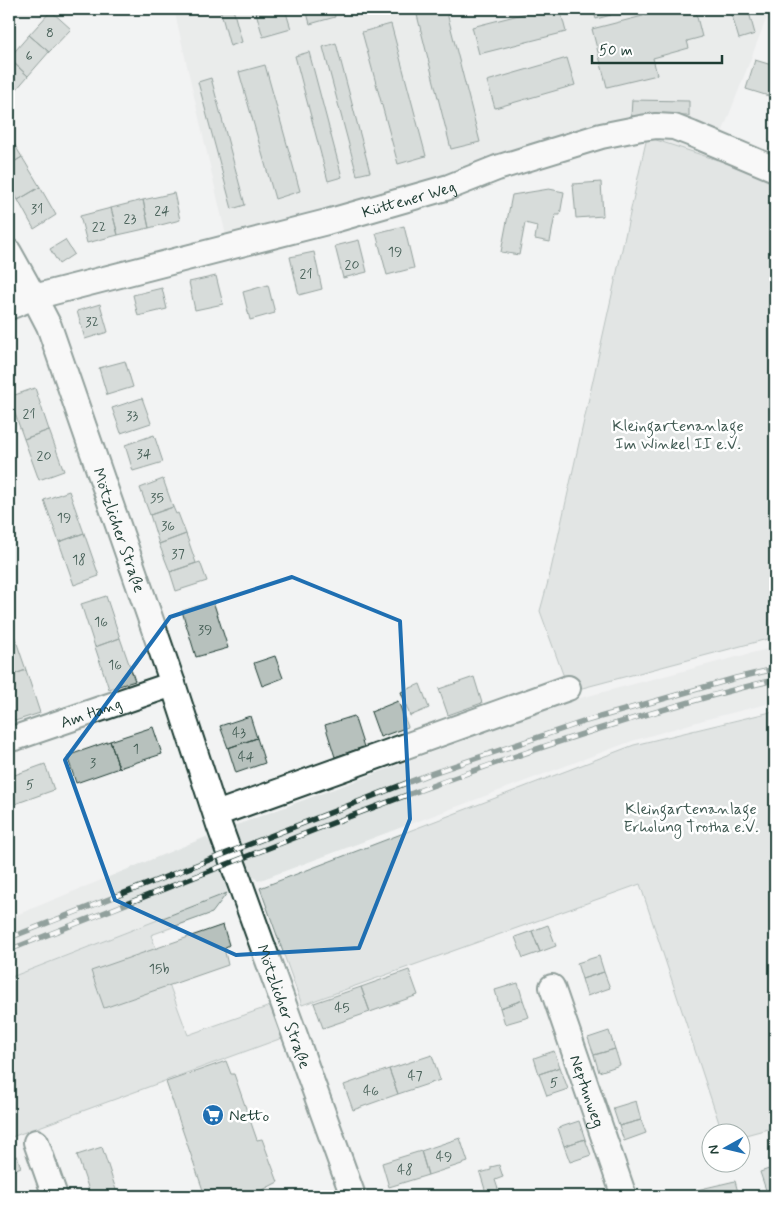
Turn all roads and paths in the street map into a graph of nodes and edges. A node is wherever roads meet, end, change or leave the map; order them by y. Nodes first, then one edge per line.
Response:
1 (775, 169) edge
2 (9, 252) edge
3 (34, 297) junction
4 (9, 307) edge
5 (173, 684) junction
6 (568, 688) dead end
7 (9, 738) edge
8 (216, 814) junction
9 (552, 987) dead end
10 (36, 1142) dead end
11 (56, 1196) edge
12 (353, 1196) edge
13 (624, 1196) edge

1 - 3 street, Küttener Weg
2 - 3 street, Mötzlicher Straße
3 - 4 street
3 - 5 street, Mötzlicher Straße
5 - 7 street, Am Hang
5 - 8 street, Mötzlicher Straße
6 - 8 street
8 - 12 street, Mötzlicher Straße
9 - 13 street, Neptunweg
10 - 11 street

